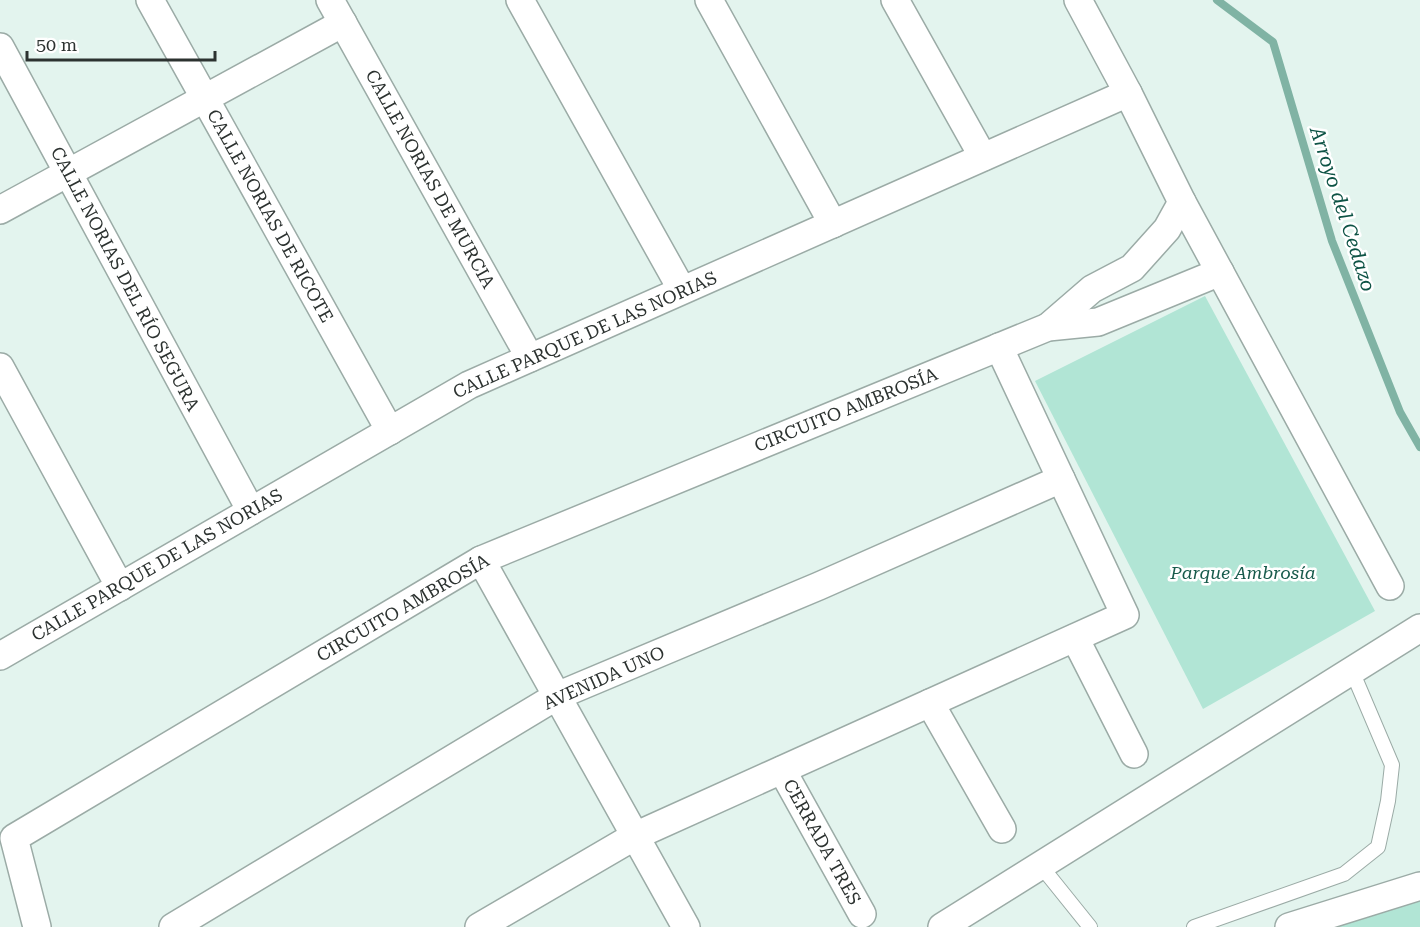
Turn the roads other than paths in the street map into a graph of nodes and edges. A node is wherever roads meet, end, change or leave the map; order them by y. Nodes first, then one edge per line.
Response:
1 (150, 0) edge
2 (520, 0) edge
3 (709, 0) edge
4 (895, 0) edge
5 (1078, 0) edge
6 (337, 12) edge
7 (0, 46) edge
8 (1128, 93) junction
9 (205, 99) junction
10 (983, 157) junction
11 (68, 173) junction
12 (1182, 202) junction
13 (0, 210) edge
14 (833, 224) junction
15 (1220, 272) junction
16 (682, 290) junction
17 (1048, 327) junction
18 (999, 347) junction
19 (530, 358) junction
20 (0, 367) edge
21 (390, 431) junction
22 (1061, 479) junction
23 (251, 511) junction
24 (481, 560) junction
25 (1390, 586) dead end
26 (120, 587) junction
27 (1420, 628) edge
28 (1075, 638) junction
29 (0, 656) edge
30 (1352, 671) junction
31 (557, 696) junction
32 (930, 703) junction
33 (1134, 754) dead end
34 (782, 770) junction
35 (1002, 829) dead end
36 (634, 836) junction
37 (1041, 866) junction
38 (1420, 886) edge
39 (862, 914) dead end
40 (511, 919) edge
41 (37, 927) edge
42 (173, 927) edge
43 (479, 927) edge
44 (686, 927) edge
45 (942, 927) edge
46 (1090, 927) edge
47 (1194, 927) edge
48 (1289, 927) edge

1 - 9 street, CALLE NORIAS DE RICOTE
2 - 16 street
3 - 14 street
4 - 10 street
5 - 8 street
6 - 9 street
6 - 19 street, CALLE NORIAS DE MURCIA
7 - 11 street, CALLE NORIAS DEL RÍO SEGURA
8 - 10 street, CALLE PARQUE DE LAS NORIAS
8 - 12 street
9 - 11 street
9 - 21 street, CALLE NORIAS DE RICOTE
10 - 14 street, CALLE PARQUE DE LAS NORIAS
11 - 13 street
11 - 23 street, CALLE NORIAS DEL RÍO SEGURA
12 - 15 street
12 - 17 street, CIRCUITO AMBROSÍA
14 - 16 street, CALLE PARQUE DE LAS NORIAS
15 - 17 street, CIRCUITO AMBROSÍA
15 - 25 street
16 - 19 street, CALLE PARQUE DE LAS NORIAS
17 - 18 street, CIRCUITO AMBROSÍA
18 - 22 street
18 - 24 street, CIRCUITO AMBROSÍA
19 - 21 street, CALLE PARQUE DE LAS NORIAS
20 - 26 street
21 - 23 street, CALLE PARQUE DE LAS NORIAS
22 - 28 street
22 - 31 street, AVENIDA UNO
23 - 26 street, CALLE PARQUE DE LAS NORIAS
24 - 31 street
24 - 41 street, CIRCUITO AMBROSÍA
26 - 29 street, CALLE PARQUE DE LAS NORIAS
27 - 30 street
28 - 32 street
28 - 33 street
30 - 37 street
30 - 47 lane
31 - 36 street
31 - 42 street, AVENIDA UNO
32 - 34 street
32 - 35 street
34 - 36 street
34 - 39 street, CERRADA TRES
36 - 40 street
36 - 44 street
37 - 45 street
37 - 46 lane
38 - 48 street
40 - 43 street

